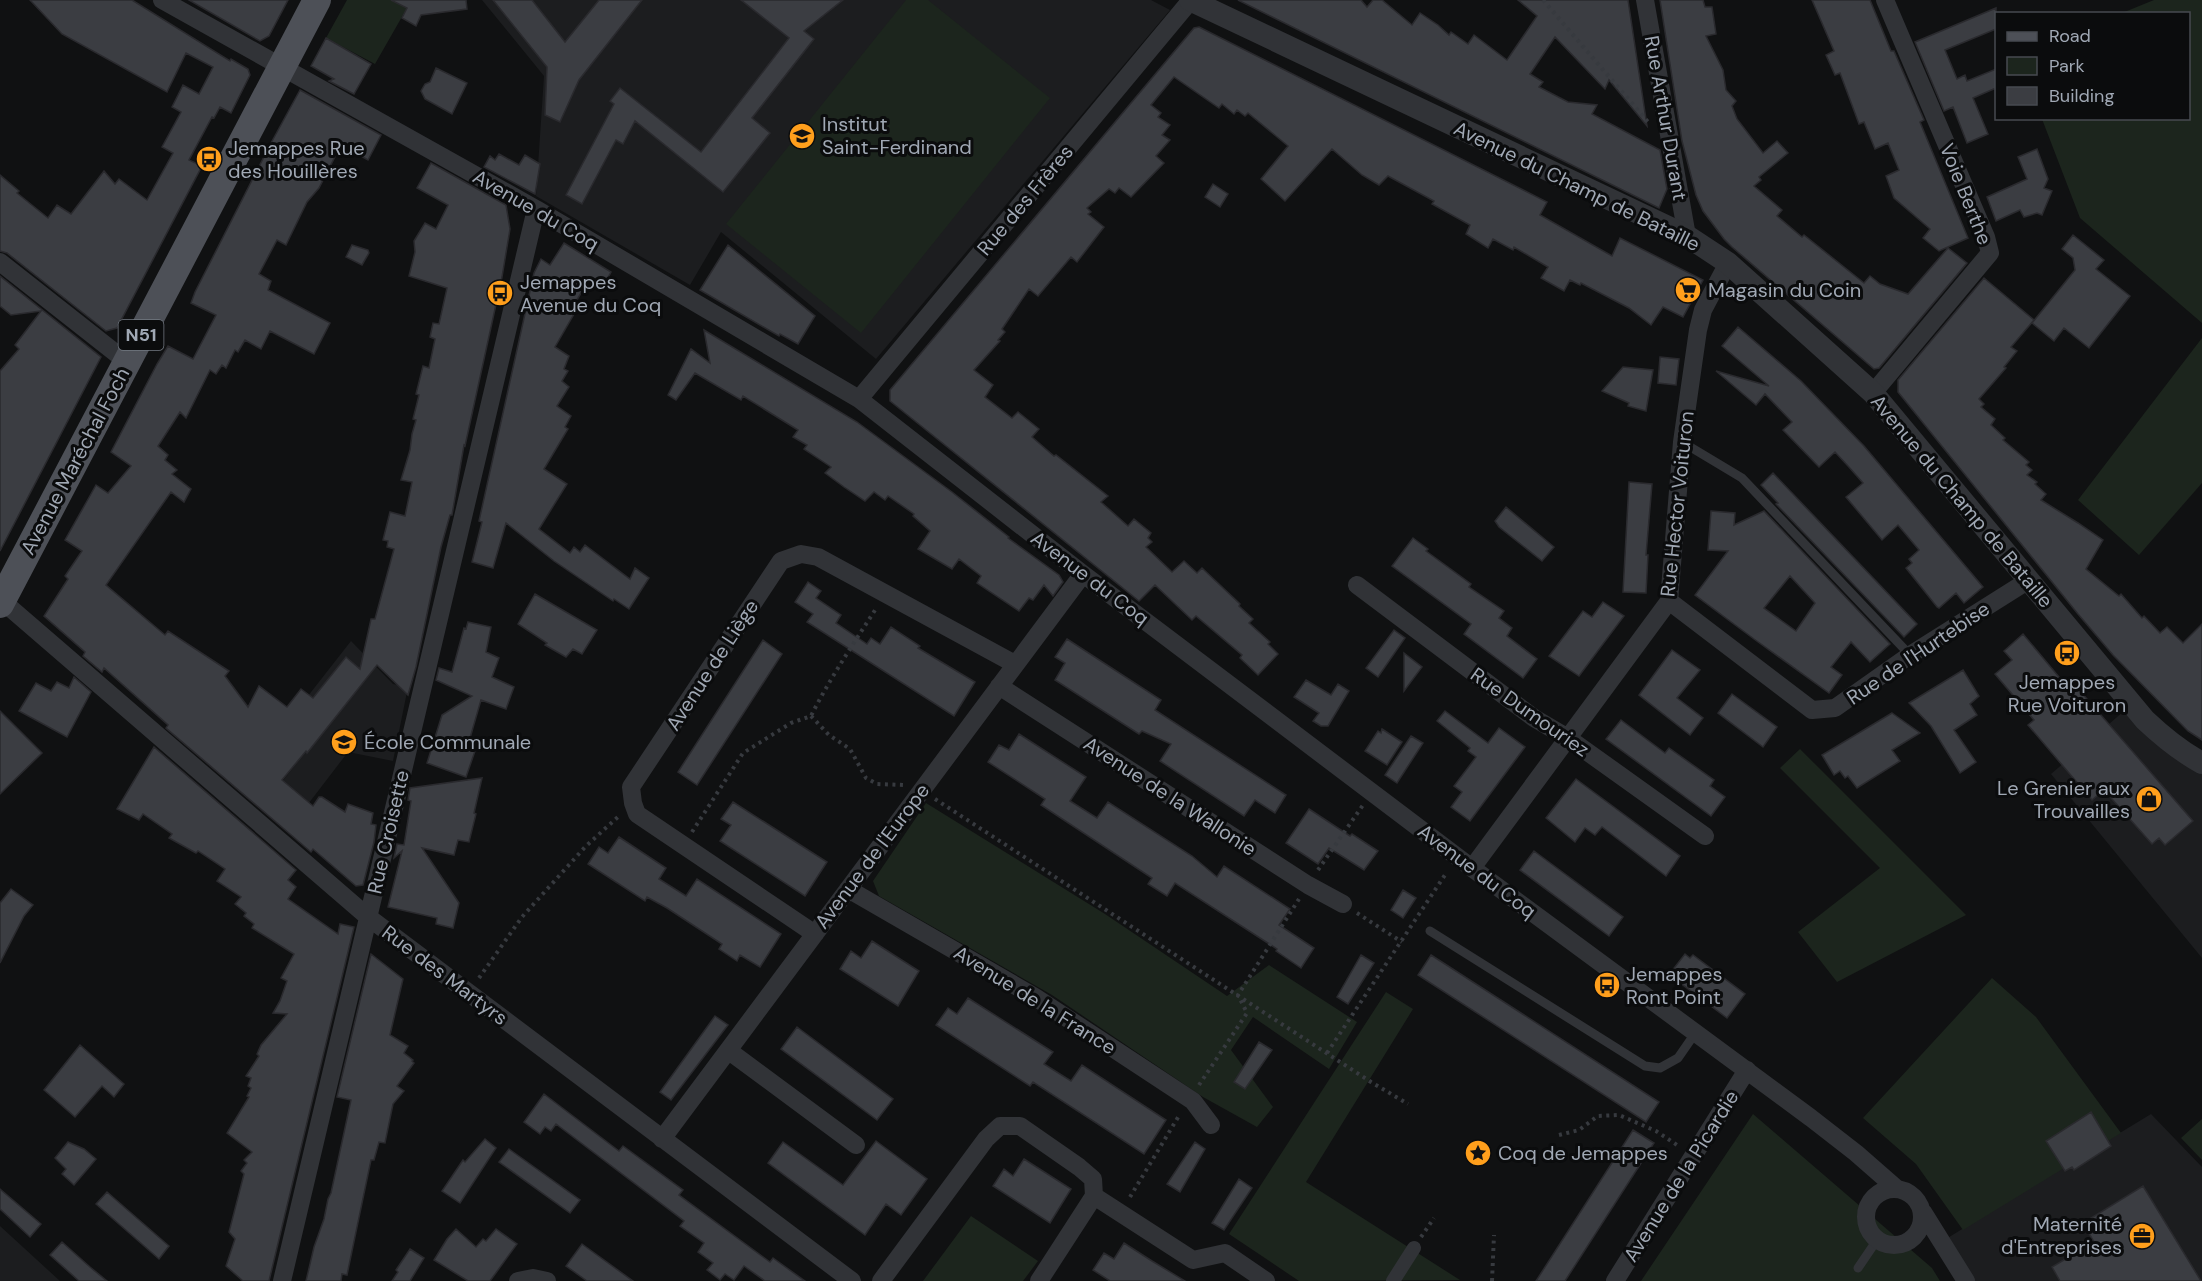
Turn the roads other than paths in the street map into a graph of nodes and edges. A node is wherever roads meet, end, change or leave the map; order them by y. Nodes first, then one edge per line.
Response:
1 (162, 0) edge
2 (317, 0) edge
3 (1190, 0) edge
4 (1645, 0) edge
5 (1886, 0) edge
6 (282, 66) junction
7 (536, 209) junction
8 (1687, 236) junction
9 (0, 262) edge
10 (1728, 263) junction
11 (127, 362) junction
12 (1873, 393) junction
13 (859, 399) junction
14 (1682, 442) junction
15 (1083, 574) junction
16 (2029, 580) junction
17 (1357, 585) dead end
18 (1, 601) edge
19 (1669, 601) junction
20 (1910, 655) junction
21 (1015, 664) junction
22 (999, 686) junction
23 (1568, 738) junction
24 (2202, 763) edge
25 (1705, 836) dead end
26 (1465, 862) junction
27 (848, 889) junction
28 (1342, 904) road end
29 (368, 917) junction
30 (1430, 931) dead end
31 (815, 934) junction
32 (1696, 1032) junction
33 (729, 1051) junction
34 (1747, 1070) junction
35 (1211, 1125) dead end
36 (662, 1139) junction
37 (856, 1144) dead end
38 (1856, 1153) junction
39 (1896, 1188) junction
40 (1094, 1196) junction
41 (1867, 1208) junction
42 (1923, 1212) junction
43 (1878, 1240) junction
44 (1904, 1244) junction
45 (1414, 1248) dead end
46 (1950, 1256) junction
47 (1858, 1268) dead end
48 (282, 1281) edge
49 (518, 1281) edge
50 (547, 1281) edge
51 (852, 1281) edge
52 (881, 1281) edge
53 (1039, 1281) edge
54 (1266, 1281) edge
55 (1393, 1281) edge
56 (1615, 1281) edge
57 (1966, 1281) edge

1 - 6 street, Avenue du Coq
2 - 6 main road, Avenue Maréchal Foch / N51
3 - 8 street, Avenue du Champ de Bataille
3 - 13 street, Rue des Frères
4 - 8 street, Rue Arthur Durant
5 - 12 street, Voie Berthe
6 - 7 street, Avenue du Coq
6 - 11 main road, Avenue Maréchal Foch / N51
7 - 13 street, Avenue du Coq
7 - 29 street, Rue Croisette
8 - 10 street, Avenue du Champ de Bataille
9 - 11 street
10 - 12 street, Avenue du Champ de Bataille
10 - 14 street, Rue Hector Voituron
11 - 18 main road, Avenue Maréchal Foch / N51
12 - 16 street, Avenue du Champ de Bataille
13 - 15 street, Avenue du Coq
14 - 19 street, Rue Hector Voituron
14 - 20 lane
15 - 21 street, Avenue de l'Europe
15 - 26 street, Avenue du Coq
16 - 20 street, Rue de l'Hurtebise
16 - 24 street, Avenue du Champ de Bataille
17 - 23 street, Rue Dumouriez
18 - 29 street, Rue des Martyrs
19 - 20 street, Rue de l'Hurtebise
19 - 23 street, Rue Hector Voituron
21 - 22 street, Avenue de l'Europe
21 - 31 street, Avenue de Liège
22 - 27 street, Avenue de l'Europe
22 - 28 street, Avenue de la Wallonie
23 - 25 street, Rue Dumouriez
23 - 26 street, Rue Hector Voituron
26 - 32 street, Avenue du Coq
27 - 31 street, Avenue de l'Europe
27 - 35 street, Avenue de la France
29 - 36 street, Rue des Martyrs
29 - 48 street, Rue Croisette
30 - 32 lane
31 - 33 street, Avenue de l'Europe
32 - 34 street, Avenue du Coq
33 - 36 street, Avenue de l'Europe
33 - 37 street
34 - 38 street, Avenue du Coq
34 - 56 street, Avenue de la Picardie
36 - 51 street, Rue des Martyrs
38 - 39 street, Avenue du Coq
38 - 41 street, Avenue du Coq
39 - 41 street
39 - 42 street
40 - 52 street
40 - 53 street
40 - 54 street
41 - 43 street
42 - 44 street
42 - 46 street
43 - 44 street
43 - 47 lane
44 - 46 street
45 - 55 street
46 - 57 street
49 - 50 street

